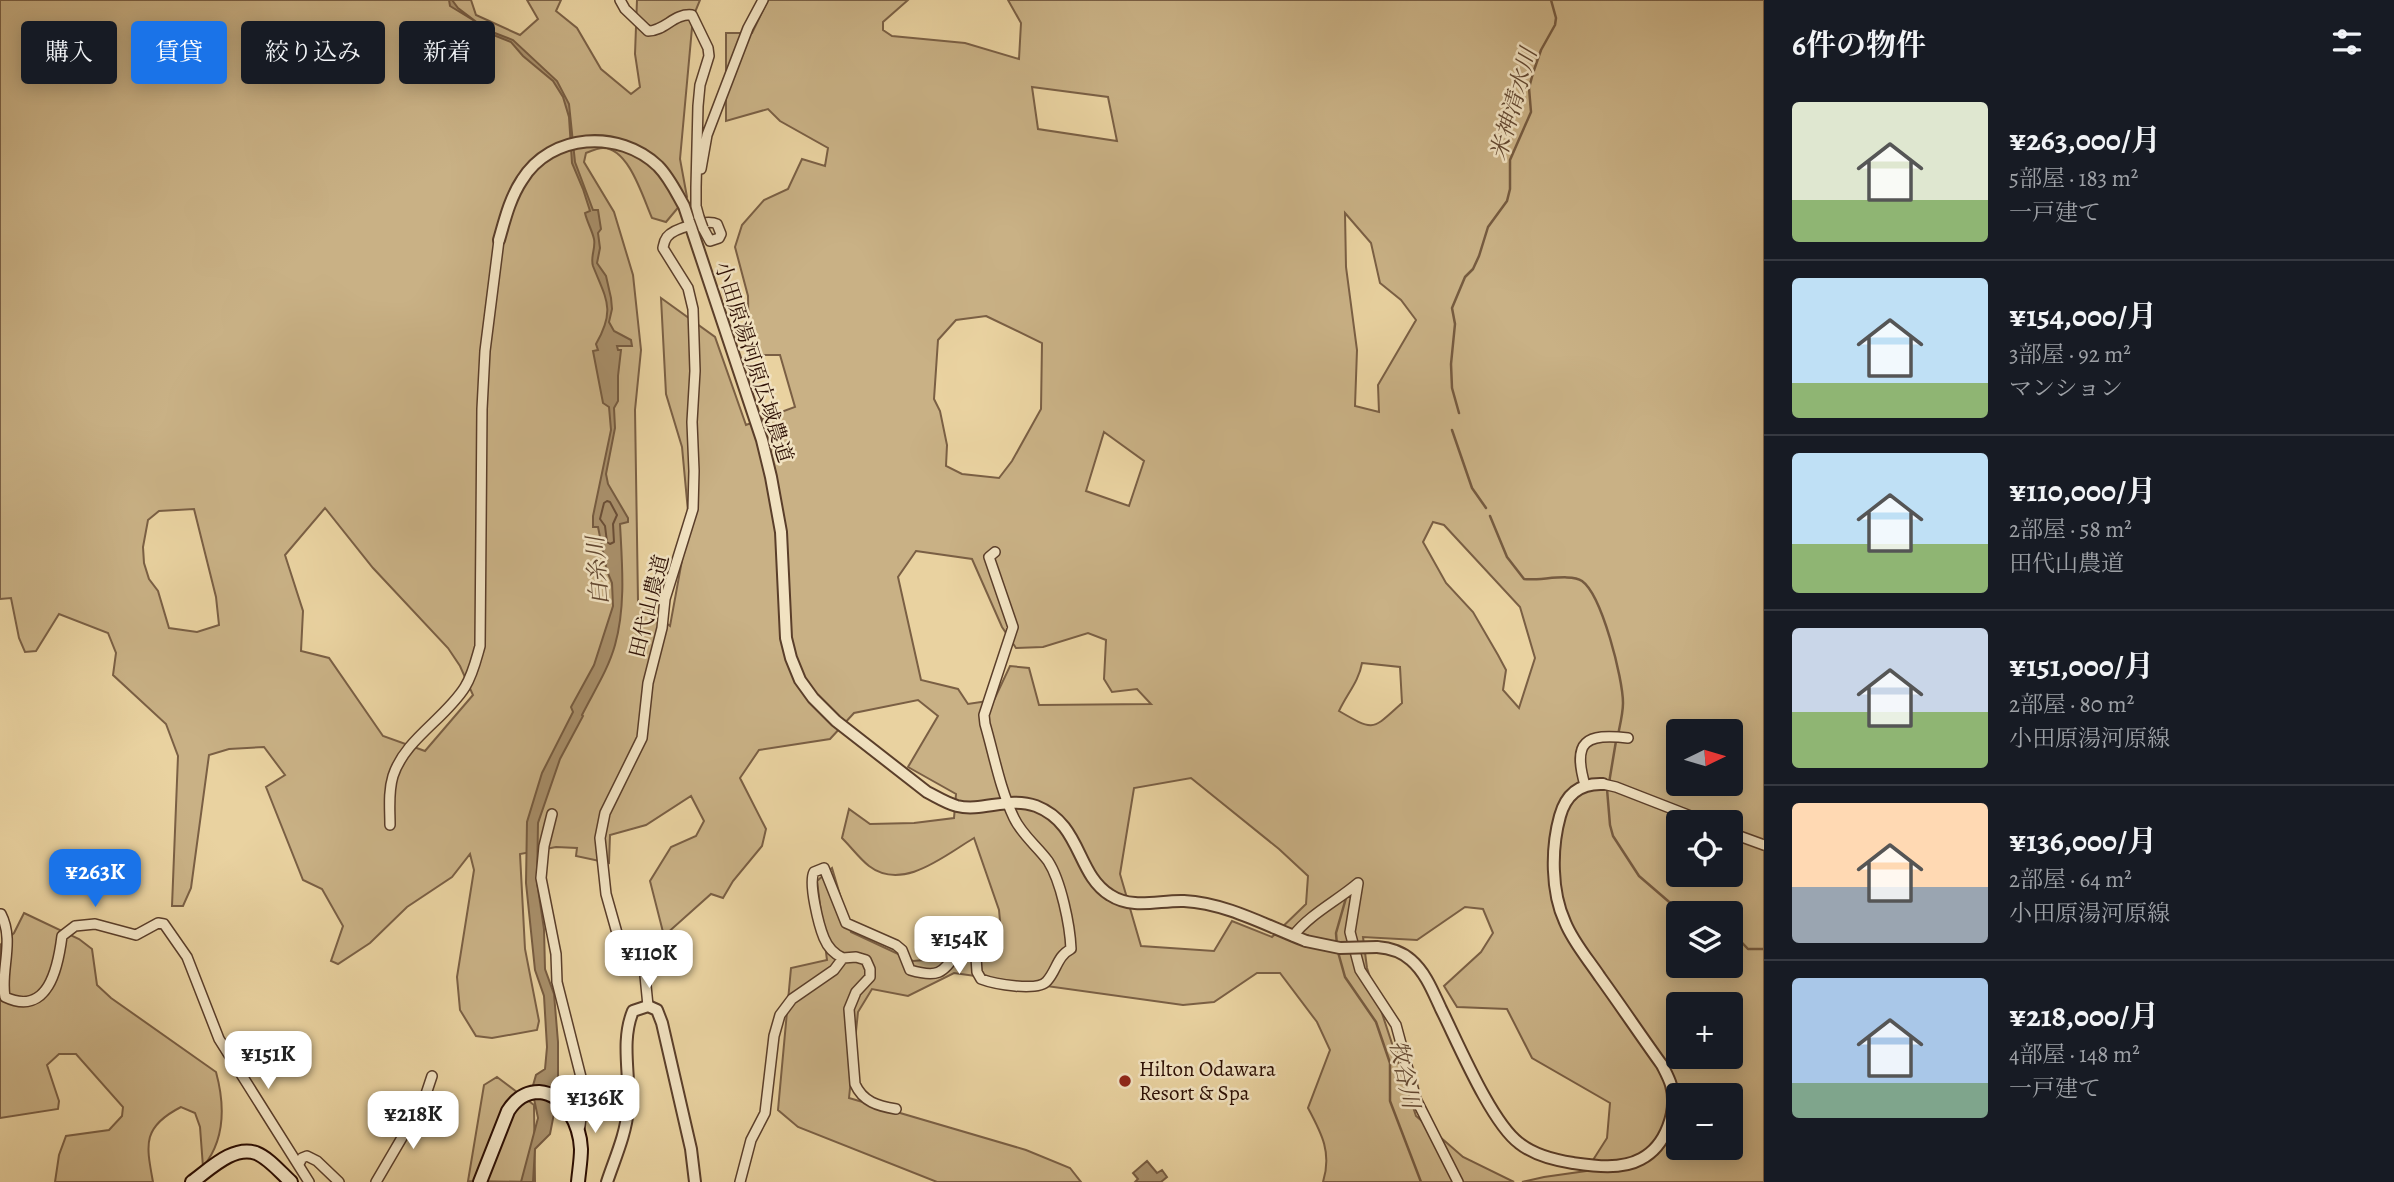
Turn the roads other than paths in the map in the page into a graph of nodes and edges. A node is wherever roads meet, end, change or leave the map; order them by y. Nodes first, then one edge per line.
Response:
1 (620, 0) edge
2 (763, 0) edge
3 (696, 187) junction
4 (691, 226) junction
5 (499, 240) joint
6 (996, 552) dead end
7 (1626, 737) dead end
8 (1603, 784) joint
9 (1585, 785) junction
10 (1007, 802) junction
11 (1676, 810) edge
12 (552, 814) dead end
13 (390, 825) dead end
14 (1743, 837) edge
15 (1764, 845) edge
16 (1, 914) edge
17 (1293, 936) junction
18 (843, 958) junction
19 (648, 1006) junction
20 (432, 1076) dead end
21 (896, 1109) dead end
22 (577, 1129) junction
23 (299, 1164) junction
24 (192, 1182) edge
25 (291, 1182) edge
26 (309, 1182) edge
27 (339, 1182) edge
28 (376, 1182) edge
29 (480, 1182) edge
30 (578, 1182) edge
31 (607, 1182) edge
32 (695, 1182) edge
33 (740, 1182) edge
34 (1458, 1182) edge

1 - 3 street
2 - 3 street
3 - 4 street, bridge
4 - 5 street, 小田原湯河原広域農道
4 - 10 street, 小田原湯河原広域農道
4 - 19 street, 田代山農道
5 - 13 street, 小田原湯河原広域農道
6 - 10 street
7 - 9 street
8 - 9 street
8 - 11 street
9 - 17 street, 小田原湯河原広域農道, bridge
10 - 17 street, 小田原湯河原広域農道
10 - 18 street
12 - 22 street
14 - 15 street
16 - 23 street
17 - 34 street
18 - 21 street
18 - 33 street
19 - 31 street
19 - 32 street
20 - 28 street
22 - 29 main road
22 - 30 main road
23 - 26 street
23 - 27 street
24 - 25 main road

